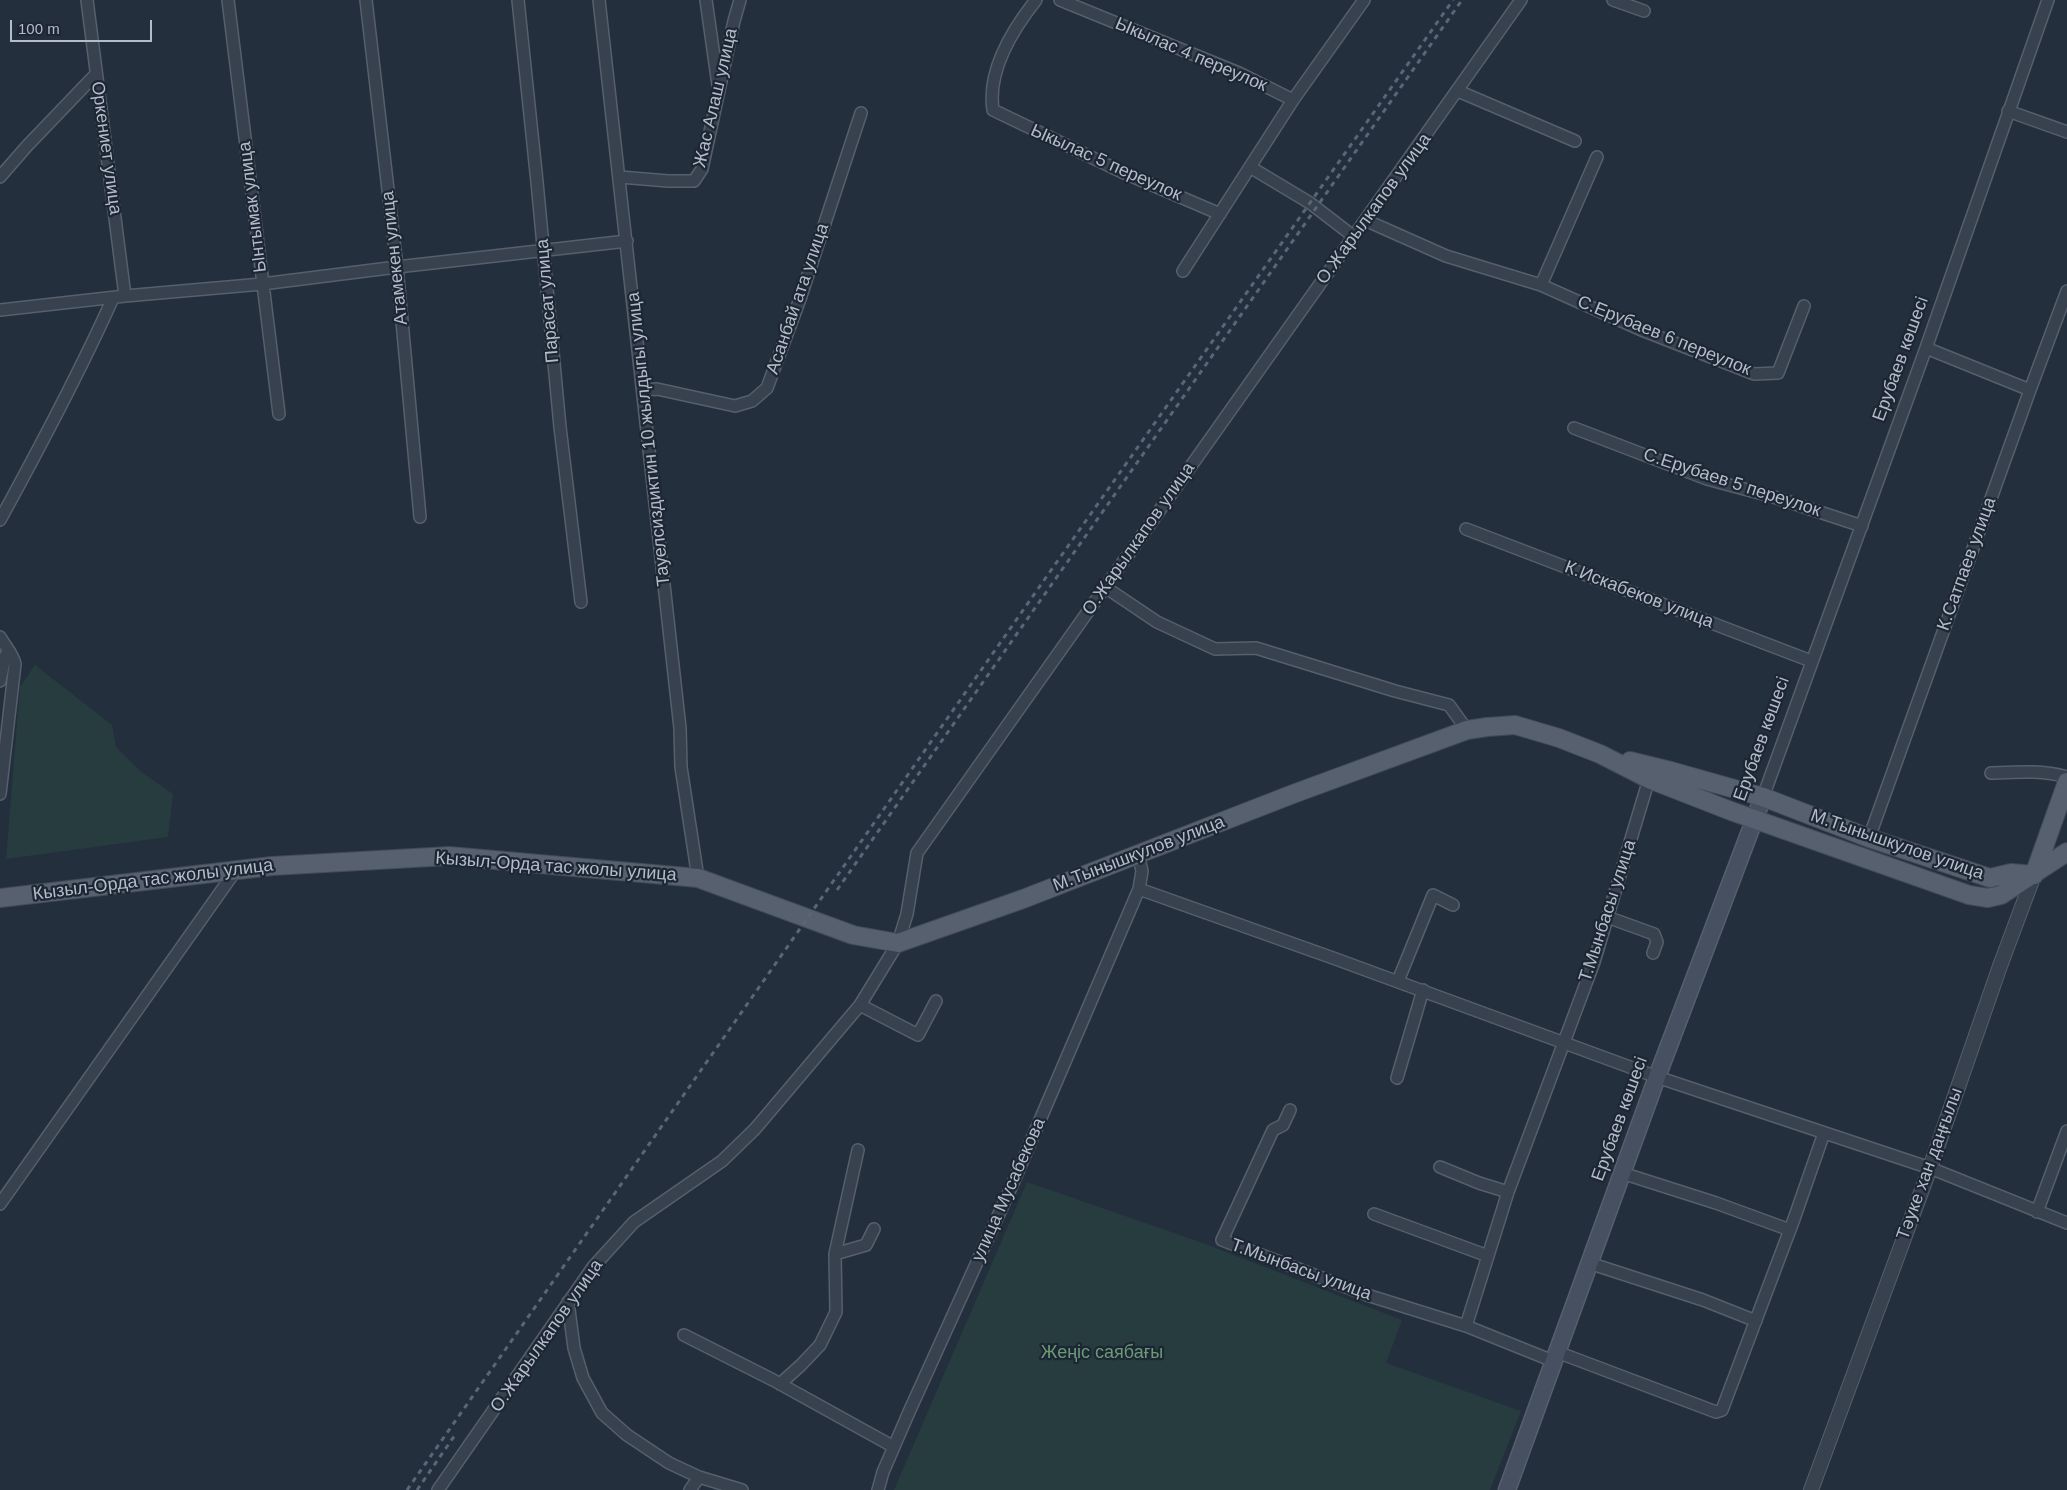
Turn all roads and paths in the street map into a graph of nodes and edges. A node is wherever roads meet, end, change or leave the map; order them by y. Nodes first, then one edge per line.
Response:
1 (87, 0) edge
2 (228, 0) edge
3 (366, 0) edge
4 (518, 0) edge
5 (599, 0) edge
6 (706, 0) edge
7 (740, 0) edge
8 (1036, 0) edge
9 (1060, 0) edge
10 (1364, 0) edge
11 (1521, 0) edge
12 (1613, 0) edge
13 (2048, 0) edge
14 (1644, 11) dead end
15 (96, 74) junction
16 (1458, 91) junction
17 (719, 93) junction
18 (1293, 100) junction
19 (2008, 111) junction
20 (861, 114) dead end
21 (2067, 132) edge
22 (1575, 141) dead end
23 (1597, 156) dead end
24 (1250, 167) junction
25 (620, 177) junction
26 (0, 178) edge
27 (1220, 214) junction
28 (1366, 220) junction
29 (1353, 236) junction
30 (627, 241) junction
31 (544, 251) junction
32 (397, 267) junction
33 (1183, 271) dead end
34 (262, 284) junction
35 (1541, 285) junction
36 (2067, 291) edge
37 (119, 297) junction
38 (1804, 306) dead end
39 (0, 310) edge
40 (1926, 348) junction
41 (644, 390) junction
42 (2030, 390) junction
43 (278, 414) dead end
44 (1574, 428) dead end
45 (420, 517) dead end
46 (0, 520) edge
47 (1862, 526) junction
48 (1466, 529) dead end
49 (1105, 587) junction
50 (581, 602) dead end
51 (0, 637) edge
52 (8, 651) junction
53 (1811, 662) junction
54 (0, 681) edge
55 (1467, 730) junction
56 (1600, 754) junction
57 (1991, 773) dead end
58 (2067, 777) edge
59 (1649, 779) junction
60 (2067, 782) edge
61 (0, 794) edge
62 (1763, 797) junction
63 (1754, 819) junction
64 (1869, 838) junction
65 (2067, 852) edge
66 (1138, 854) junction
67 (236, 870) junction
68 (2034, 875) junction
69 (698, 878) junction
70 (1139, 889) junction
71 (0, 898) edge
72 (1453, 905) dead end
73 (1606, 916) junction
74 (808, 919) joint
75 (898, 943) junction
76 (1653, 953) dead end
77 (1398, 981) junction
78 (1423, 990) junction
79 (936, 1001) dead end
80 (860, 1005) junction
81 (1564, 1042) junction
82 (1657, 1077) junction
83 (1397, 1078) dead end
84 (1290, 1110) dead end
85 (2067, 1131) edge
86 (1824, 1133) junction
87 (858, 1150) dead end
88 (1440, 1167) dead end
89 (1930, 1168) junction
90 (1622, 1172) junction
91 (1508, 1192) junction
92 (0, 1204) edge
93 (2037, 1212) junction
94 (1374, 1214) dead end
95 (2067, 1223) edge
96 (874, 1229) dead end
97 (1790, 1230) junction
98 (835, 1254) junction
99 (1488, 1256) junction
100 (1589, 1263) junction
101 (568, 1302) junction
102 (1756, 1321) junction
103 (1466, 1326) junction
104 (684, 1335) dead end
105 (1555, 1357) junction
106 (780, 1384) junction
107 (894, 1447) junction
108 (698, 1477) junction
109 (438, 1490) edge
110 (690, 1490) edge
111 (742, 1490) edge
112 (878, 1490) edge
113 (1507, 1490) edge
114 (1811, 1490) edge

1 - 15 street, Оркениет улица
2 - 34 street, Ынтымак улица
3 - 32 street, Атамекен улица
4 - 31 street, Парасат улица
5 - 25 street, Тауелсиздиктин 10 жылдыгы улица
6 - 17 street
7 - 17 street, Жас Алаш улица
8 - 27 street, Ыкылас 5 переулок
9 - 18 street, Ыкылас 4 переулок
10 - 18 street
11 - 16 street, О.Жарылкапов улица
12 - 14 street
13 - 19 street, Ерубаев көшесі
15 - 26 street
15 - 37 street, Оркениет улица
16 - 22 street
16 - 28 street, О.Жарылкапов улица
17 - 25 street, Жас Алаш улица
18 - 24 street
19 - 21 street
19 - 40 street, Ерубаев көшесі
20 - 41 street, Асанбай ата улица
23 - 35 street
24 - 27 street
24 - 29 street
25 - 30 street, Тауелсиздиктин 10 жылдыгы улица
27 - 33 street
28 - 29 street, О.Жарылкапов улица
28 - 35 street, С.Ерубаев 6 переулок
29 - 49 street, О.Жарылкапов улица
30 - 31 street
30 - 41 street, Тауелсиздиктин 10 жылдыгы улица
31 - 32 street
31 - 50 street, Парасат улица
32 - 34 street
32 - 45 street, Атамекен улица
34 - 37 street
34 - 43 street, Ынтымак улица
35 - 38 street, С.Ерубаев 6 переулок
36 - 42 street, К.Сатпаев улица
37 - 39 street
37 - 46 street
40 - 42 street
40 - 47 street, Ерубаев көшесі
41 - 69 street, Тауелсиздиктин 10 жылдыгы улица
42 - 64 street, К.Сатпаев улица
44 - 47 street, С.Ерубаев 5 переулок
47 - 53 street, Ерубаев көшесі
48 - 53 street, К.Искабеков улица
49 - 55 street
49 - 75 street, О.Жарылкапов улица
51 - 52 street
52 - 54 street
52 - 61 street
53 - 62 street, Ерубаев көшесі
55 - 56 main road, М.Тынышкулов улица
55 - 66 main road, М.Тынышкулов улица
56 - 59 main road, М.Тынышкулов улица
56 - 62 main road, М.Тынышкулов улица
57 - 58 street
59 - 63 main road, М.Тынышкулов улица
59 - 73 street, Т.Мынбасы улица
60 - 68 main road
62 - 63 main road, Ерубаев көшесі
62 - 64 main road, М.Тынышкулов улица
63 - 68 main road, М.Тынышкулов улица
63 - 82 main road, Ерубаев көшесі
64 - 68 main road, М.Тынышкулов улица
65 - 68 main road
66 - 70 street
66 - 75 main road, М.Тынышкулов улица
67 - 69 main road, Кызыл-Орда тас жолы улица
67 - 71 main road, Кызыл-Орда тас жолы улица
67 - 92 street
68 - 89 street, Тәуке хан даңғылы
69 - 74 main road, Кызыл-Орда тас жолы улица
70 - 77 street
70 - 107 street, улица Мусабекова
72 - 77 street
73 - 76 street
73 - 81 street, Т.Мынбасы улица
74 - 75 main road, М.Тынышкулов улица
75 - 80 street, О.Жарылкапов улица
77 - 78 street
78 - 81 street
78 - 83 street
79 - 80 street
80 - 101 street, О.Жарылкапов улица
81 - 82 street
81 - 91 street, Т.Мынбасы улица
82 - 86 street
82 - 90 main road, Ерубаев көшесі
84 - 103 street, Т.Мынбасы улица
85 - 93 street
86 - 89 street
86 - 97 street
87 - 98 street
88 - 91 street
89 - 93 street
89 - 114 street, Тәуке хан даңғылы
90 - 97 street
90 - 100 main road, Ерубаев көшесі
91 - 99 street, Т.Мынбасы улица
93 - 95 street
94 - 99 street
96 - 98 street
97 - 102 street
98 - 106 street
99 - 103 street, Т.Мынбасы улица
100 - 102 street
100 - 105 main road, Ерубаев көшесі
101 - 108 street
101 - 109 street, О.Жарылкапов улица
102 - 105 street, Т.Мынбасы улица
103 - 105 street, Т.Мынбасы улица
104 - 106 street
105 - 113 main road, Ерубаев көшесі
106 - 107 street
107 - 112 street, улица Мусабекова
108 - 110 street
108 - 111 street

